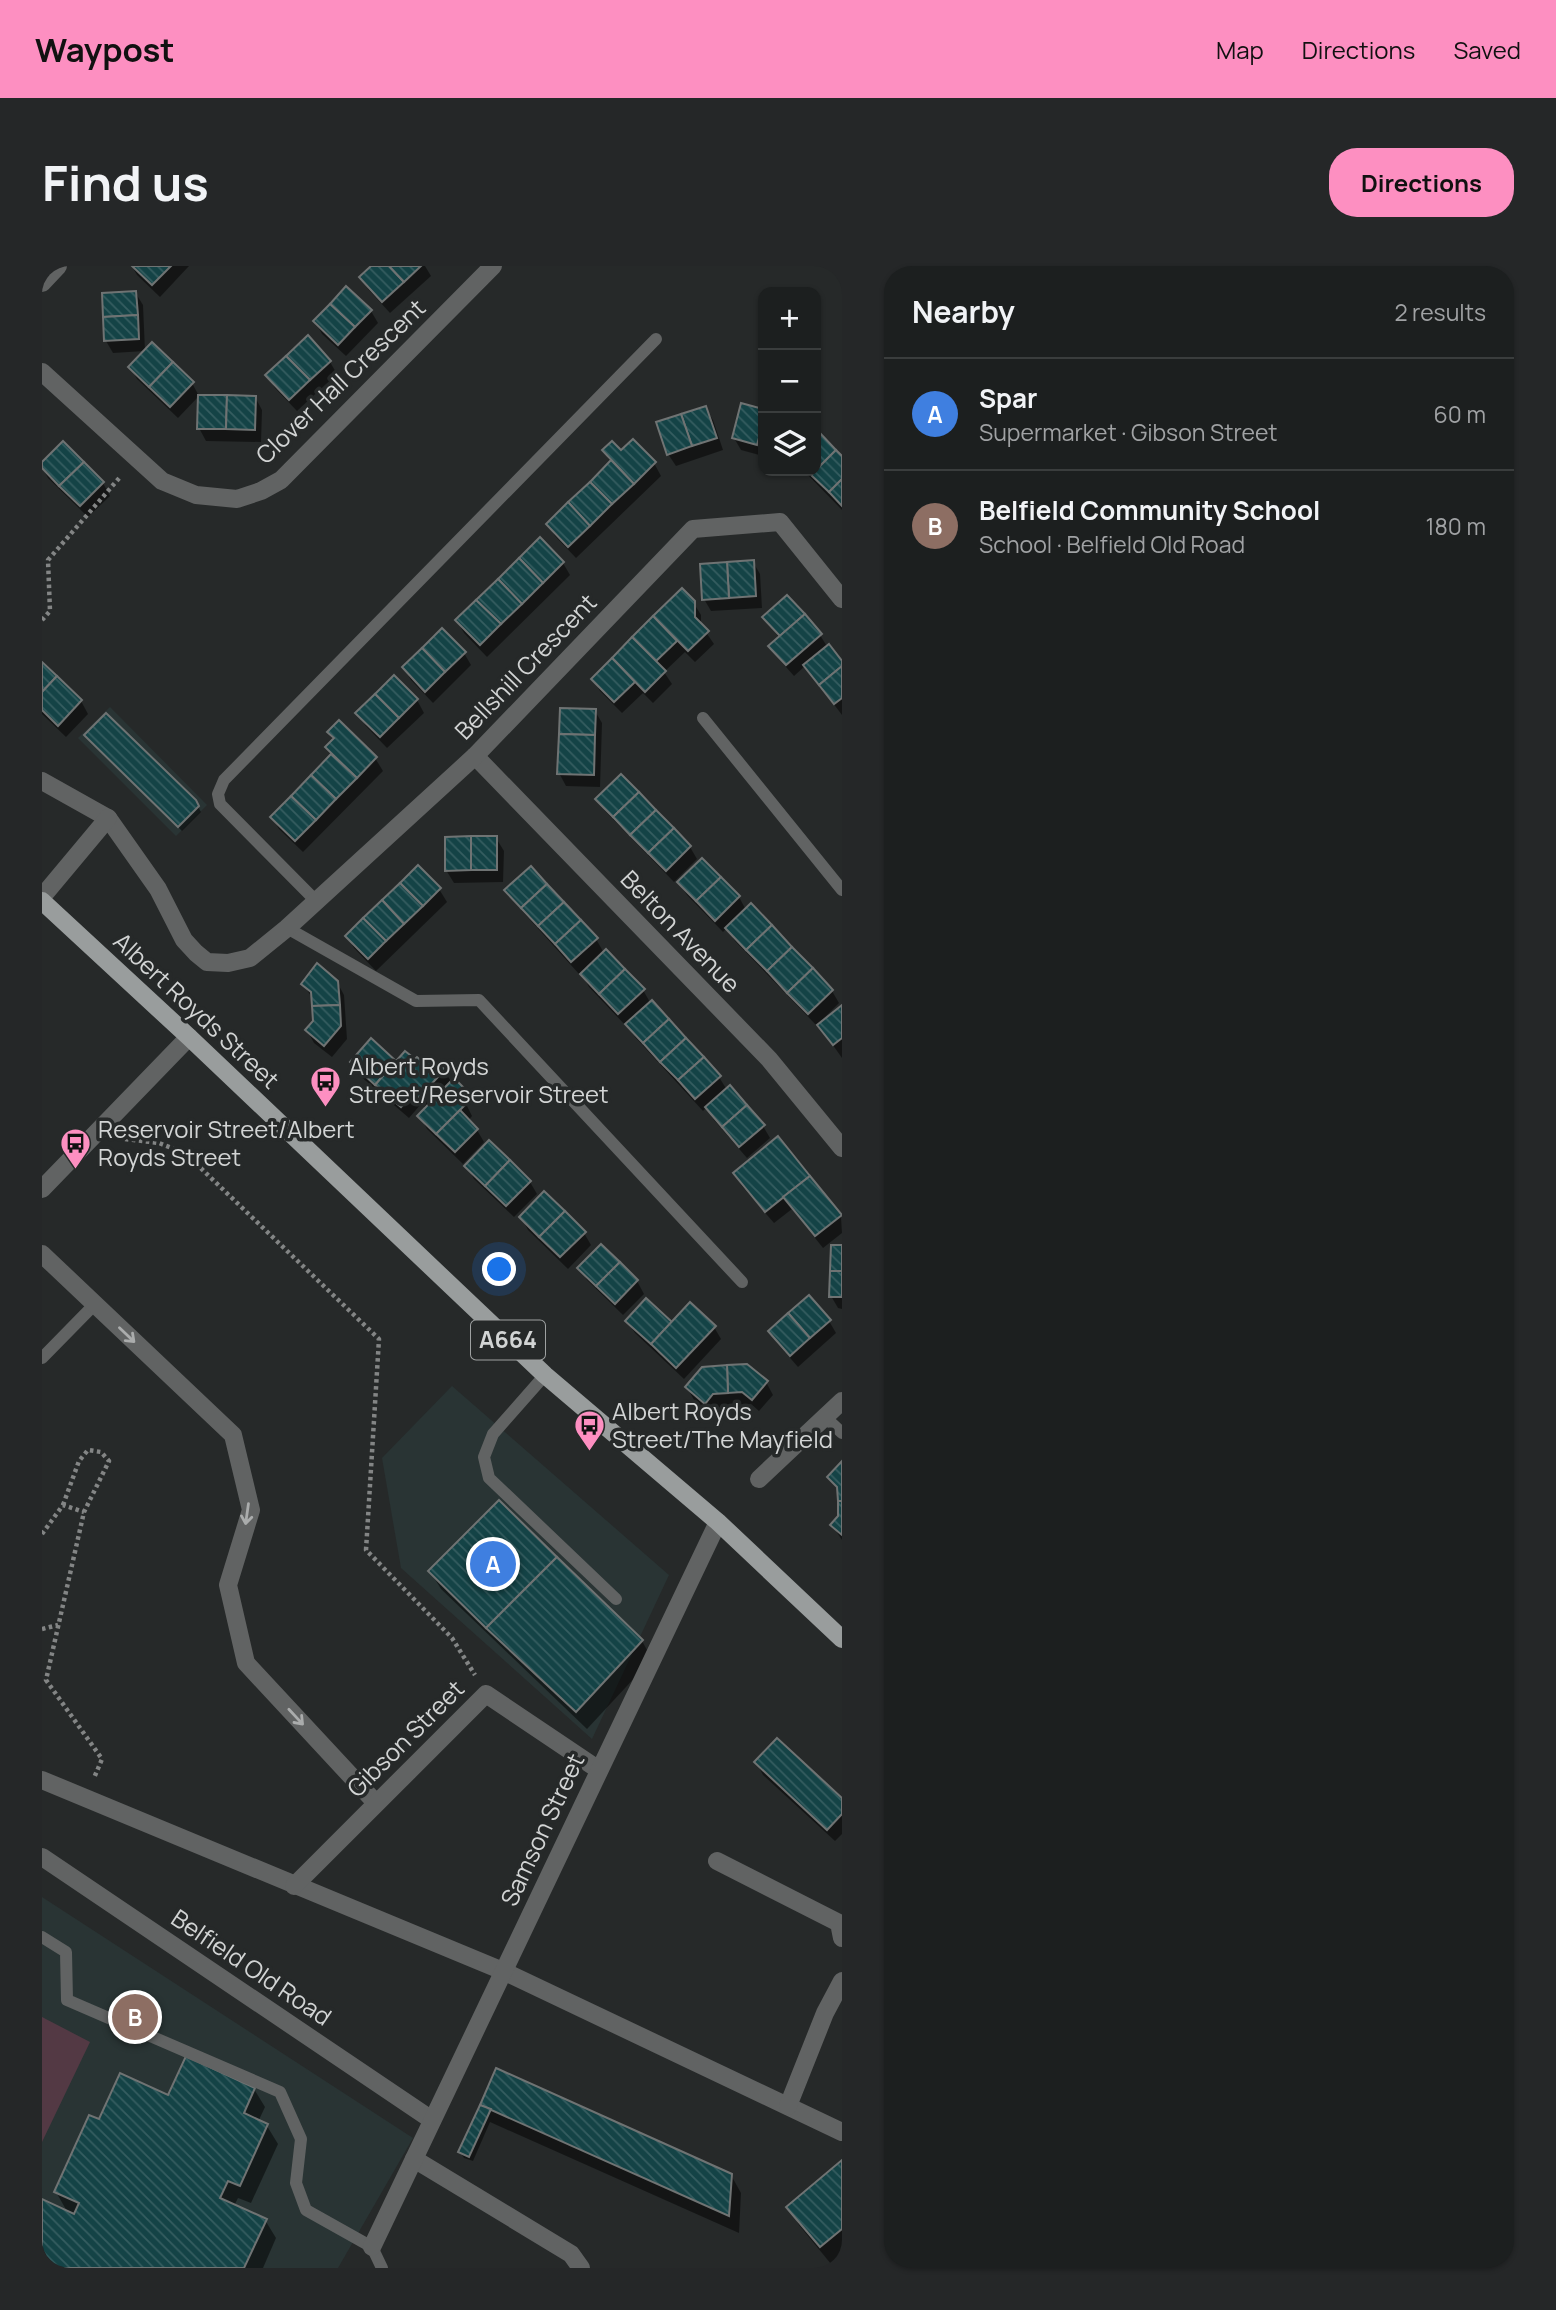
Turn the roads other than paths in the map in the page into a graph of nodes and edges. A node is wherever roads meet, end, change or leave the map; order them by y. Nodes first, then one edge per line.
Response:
1 (58, 266) edge
2 (493, 266) edge
3 (42, 283) edge
4 (656, 340) dead end
5 (42, 372) edge
6 (842, 599) edge
7 (703, 718) dead end
8 (475, 756) junction
9 (42, 781) edge
10 (108, 818) junction
11 (842, 890) edge
12 (42, 899) edge
13 (316, 901) junction
14 (287, 928) junction
15 (250, 958) joint
16 (189, 1037) junction
17 (842, 1148) edge
18 (42, 1189) edge
19 (42, 1254) edge
20 (742, 1282) dead end
21 (95, 1304) junction
22 (42, 1358) edge
23 (545, 1374) junction
24 (842, 1401) edge
25 (825, 1417) junction
26 (842, 1433) edge
27 (759, 1479) dead end
28 (718, 1522) junction
29 (616, 1599) dead end
30 (842, 1639) edge
31 (599, 1769) junction
32 (42, 1780) edge
33 (376, 1803) junction
34 (42, 1857) edge
35 (717, 1861) dead end
36 (295, 1886) junction
37 (42, 1937) edge
38 (842, 1938) edge
39 (503, 1971) junction
40 (842, 1981) edge
41 (834, 2017) edge
42 (788, 2106) junction
43 (432, 2120) junction
44 (842, 2132) edge
45 (414, 2159) junction
46 (372, 2247) junction
47 (382, 2268) edge
48 (581, 2268) edge

1 - 3 street
2 - 5 street, Clover Hall Crescent
4 - 13 lane
6 - 8 street, Bellshill Crescent
7 - 11 lane
8 - 13 street, Bellshill Crescent
8 - 17 street, Belton Avenue
9 - 10 street, Albert Royds Street
10 - 12 street
10 - 15 street, Albert Royds Street
12 - 16 main road, Albert Royds Street / A664
13 - 14 street, Bellshill Crescent
14 - 15 street, Bellshill Crescent
14 - 20 lane
16 - 18 street
16 - 23 main road, Albert Royds Street / A664
19 - 21 street
21 - 22 lane
21 -> 33 street
23 - 28 main road, Albert Royds Street / A664
23 - 29 lane
24 - 25 street
25 - 26 lane
25 - 27 street
28 - 30 main road, Albert Royds Street / A664
28 - 31 street, Samson Street
31 - 33 street, Gibson Street
31 - 39 street, Samson Street
32 - 36 street
33 - 36 street, Gibson Street
34 - 43 street, Belfield Old Road
35 - 38 street
36 - 39 street
37 - 46 lane
39 - 42 street
39 - 43 street, Samson Street
40 - 41 street
41 - 42 street
42 - 44 street
43 - 45 street, Samson Street
45 - 46 street, Samson Street
45 - 48 street
46 - 47 lane

